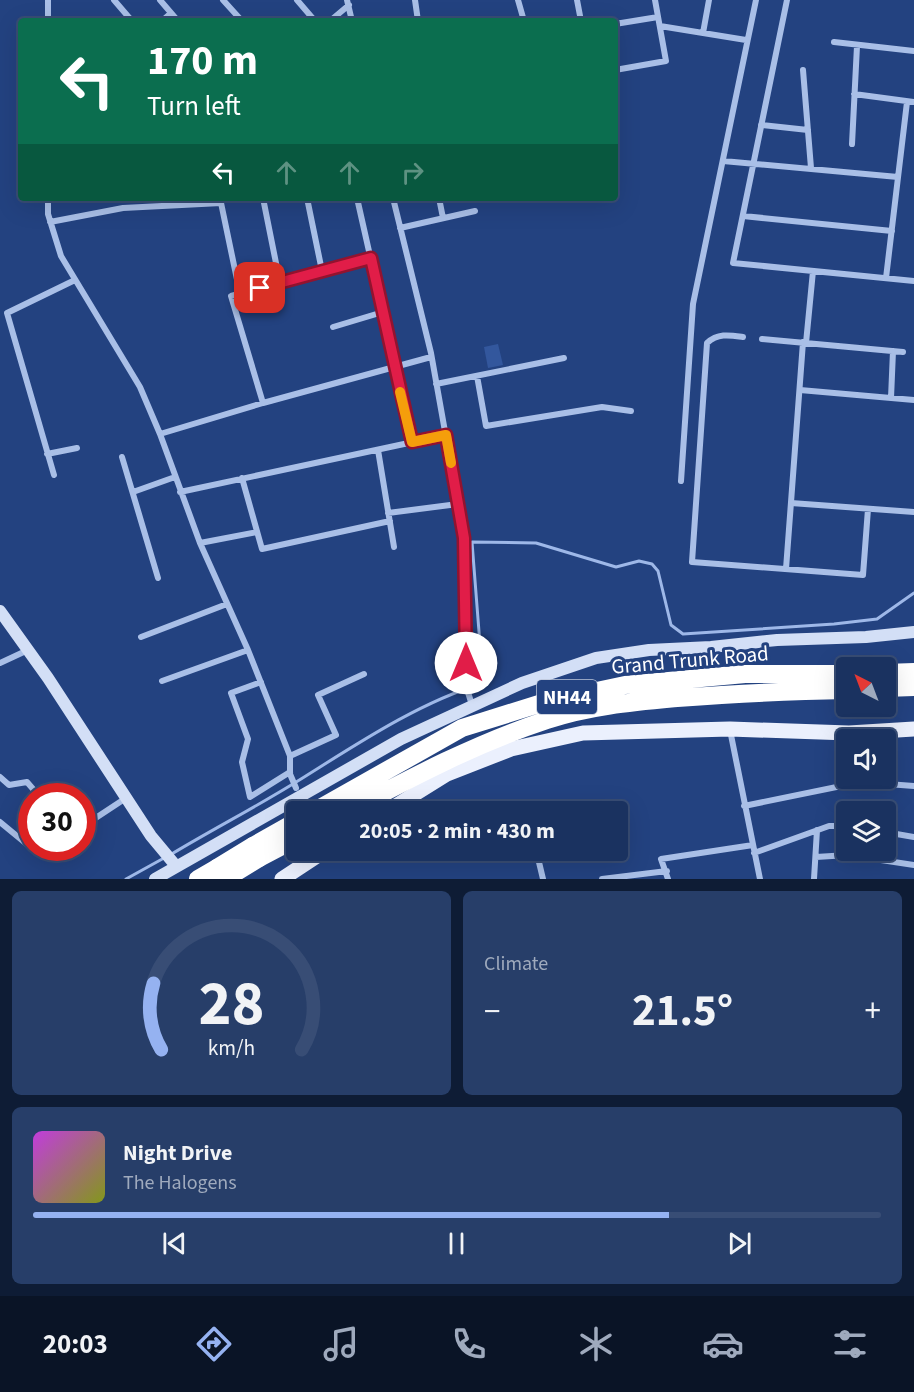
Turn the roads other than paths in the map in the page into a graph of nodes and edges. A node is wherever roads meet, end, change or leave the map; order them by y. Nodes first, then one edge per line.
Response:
1 (48, 0) edge
2 (114, 0) edge
3 (160, 0) edge
4 (223, 0) edge
5 (297, 0) edge
6 (415, 0) edge
7 (518, 0) edge
8 (577, 0) edge
9 (655, 0) edge
10 (709, 0) edge
11 (756, 0) edge
12 (787, 0) edge
13 (348, 3) edge
14 (171, 13) junction
15 (658, 17) junction
16 (48, 18) edge
17 (129, 18) edge
18 (165, 18) edge
19 (175, 18) edge
20 (239, 18) edge
21 (312, 18) edge
22 (333, 18) edge
23 (351, 18) edge
24 (418, 18) edge
25 (523, 18) edge
26 (580, 18) edge
27 (618, 24) edge
28 (660, 26) junction
29 (703, 33) junction
30 (746, 40) junction
31 (834, 42) dead end
32 (857, 46) junction
33 (914, 51) edge
34 (618, 69) edge
35 (803, 70) dead end
36 (854, 94) junction
37 (911, 102) edge
38 (761, 125) junction
39 (808, 130) junction
40 (852, 144) dead end
41 (723, 161) junction
42 (754, 163) junction
43 (811, 168) junction
44 (898, 177) junction
45 (48, 201) edge
46 (221, 201) edge
47 (264, 201) edge
48 (308, 201) edge
49 (358, 201) edge
50 (394, 201) edge
51 (440, 201) edge
52 (475, 211) dead end
53 (743, 216) junction
54 (443, 218) junction
55 (50, 222) junction
56 (400, 228) junction
57 (892, 231) junction
58 (371, 258) junction
59 (322, 271) junction
60 (813, 271) junction
61 (886, 278) junction
62 (75, 280) junction
63 (914, 281) edge
64 (280, 283) junction
65 (240, 294) junction
66 (383, 312) junction
67 (333, 327) dead end
68 (743, 337) dead end
69 (762, 339) dead end
70 (805, 343) junction
71 (893, 351) junction
72 (903, 352) dead end
73 (431, 357) junction
74 (564, 358) dead end
75 (394, 369) junction
76 (477, 376) junction
77 (436, 384) junction
78 (800, 390) junction
79 (891, 398) junction
80 (914, 400) edge
81 (263, 403) junction
82 (631, 411) dead end
83 (160, 434) junction
84 (446, 435) junction
85 (412, 442) junction
86 (77, 448) dead end
87 (378, 450) junction
88 (47, 454) junction
89 (122, 457) dead end
90 (54, 476) dead end
91 (175, 477) junction
92 (242, 478) junction
93 (681, 481) dead end
94 (133, 492) junction
95 (180, 492) junction
96 (791, 503) junction
97 (458, 504) junction
98 (868, 509) junction
99 (914, 512) edge
100 (388, 513) junction
101 (390, 521) junction
102 (257, 532) junction
103 (200, 543) junction
104 (394, 547) dead end
105 (786, 569) junction
106 (158, 578) dead end
107 (227, 604) junction
108 (0, 611) edge
109 (914, 632) edge
110 (141, 637) dead end
111 (28, 650) junction
112 (248, 650) junction
113 (0, 663) edge
114 (914, 672) edge
115 (896, 673) edge
116 (364, 674) dead end
117 (836, 674) edge
118 (162, 681) dead end
119 (261, 682) junction
120 (914, 687) edge
121 (896, 688) edge
122 (836, 690) edge
123 (470, 701) junction
124 (730, 729) junction
125 (914, 729) edge
126 (896, 731) edge
127 (836, 735) edge
128 (290, 756) junction
129 (290, 773) junction
130 (0, 777) edge
131 (18, 784) edge
132 (896, 784) edge
133 (836, 785) edge
134 (914, 786) edge
135 (296, 788) dead end
136 (127, 798) junction
137 (333, 801) edge
138 (368, 801) edge
139 (404, 801) edge
140 (744, 806) junction
141 (96, 818) edge
142 (0, 822) edge
143 (836, 825) edge
144 (286, 829) edge
145 (817, 830) junction
146 (896, 834) edge
147 (18, 837) edge
148 (914, 837) edge
149 (225, 838) junction
150 (286, 842) edge
151 (753, 845) junction
152 (256, 852) junction
153 (754, 853) junction
154 (816, 857) junction
155 (309, 861) edge
156 (539, 861) edge
157 (174, 863) junction
158 (914, 865) edge
159 (667, 871) junction
160 (221, 874) edge
161 (631, 877) edge
162 (154, 879) edge
163 (198, 879) edge
164 (248, 879) edge
165 (282, 879) edge
166 (543, 879) edge
167 (602, 879) edge
168 (668, 879) edge
169 (760, 879) edge
170 (814, 879) edge

1 - 16 street
2 - 17 street
3 - 14 street
4 - 20 street
5 - 21 street
6 - 24 street
7 - 25 street
8 - 26 street
9 - 15 street
10 - 29 street
11 - 30 street
12 - 38 street
13 - 22 street
13 - 23 street
14 - 18 street
14 - 19 street
15 - 27 street
15 - 28 street
28 - 29 street
28 - 34 street
29 - 30 street
30 - 41 street
31 - 32 street
32 - 33 street
32 - 36 street
35 - 39 street
36 - 37 street
36 - 40 street
37 - 44 street
38 - 39 street
38 - 42 street
39 - 43 street
41 - 42 street
41 - 93 street
42 - 43 street
42 - 53 street
43 - 44 street
44 - 57 street
45 - 55 street
46 - 55 street
46 - 65 street
47 - 64 street
48 - 59 street
49 - 58 street
50 - 56 street
51 - 54 street
52 - 54 street
53 - 57 street
53 - 60 street
54 - 56 street
55 - 62 street
56 - 73 street
57 - 61 street
58 - 59 street
58 - 66 street
59 - 64 street
60 - 61 street
60 - 70 street
61 - 63 street
62 - 83 street
62 - 88 street
64 - 65 street
65 - 81 street
66 - 67 street
66 - 75 street
68 - 105 street
69 - 70 street
70 - 71 street
70 - 78 street
71 - 72 street
71 - 79 street
73 - 75 street
73 - 77 street
74 - 76 street
75 - 81 street
75 - 85 street
76 - 77 street
76 - 82 street
77 - 84 street
78 - 79 street
78 - 96 street
79 - 80 street
81 - 83 street
83 - 91 street
84 - 85 street
84 - 97 street
85 - 87 street
86 - 88 street
87 - 92 street
87 - 100 street
88 - 90 street
89 - 94 street
91 - 94 street
91 - 95 street
92 - 95 street
92 - 102 street
94 - 106 street
95 - 103 street
96 - 98 street
96 - 105 street
97 - 100 street
97 - 123 street
98 - 99 street
98 - 105 street
100 - 101 street
101 - 102 street
101 - 104 street
102 - 103 street
103 - 107 street
107 - 110 street
107 - 112 street
108 - 111 street
109 - 123 street
111 - 113 street
111 - 136 street
112 - 118 street
112 - 119 street
114 - 115 highway
116 - 128 street
117 - 137 highway, Grand Trunk Road / NH44
119 - 128 street
119 - 129 street
120 - 121 highway
122 - 138 highway, Grand Trunk Road / NH44
123 - 149 street
124 - 127 main road
124 - 139 main road
124 - 140 street
125 - 126 main road
128 - 129 street
129 - 135 street
130 - 131 street
132 - 134 street
133 - 140 street
136 - 141 street
136 - 157 street
140 - 151 street
142 - 147 street
143 - 145 street
144 - 152 highway
145 - 153 street
145 - 154 street
146 - 148 street
149 - 157 street
149 - 164 street
150 - 152 highway
151 - 153 street
151 - 159 street
152 - 160 highway, bridge
153 - 169 street
154 - 158 street
154 - 170 street
155 - 165 main road
156 - 166 street
157 - 162 street
159 - 161 street
159 - 168 street
160 - 163 highway
161 - 167 street

